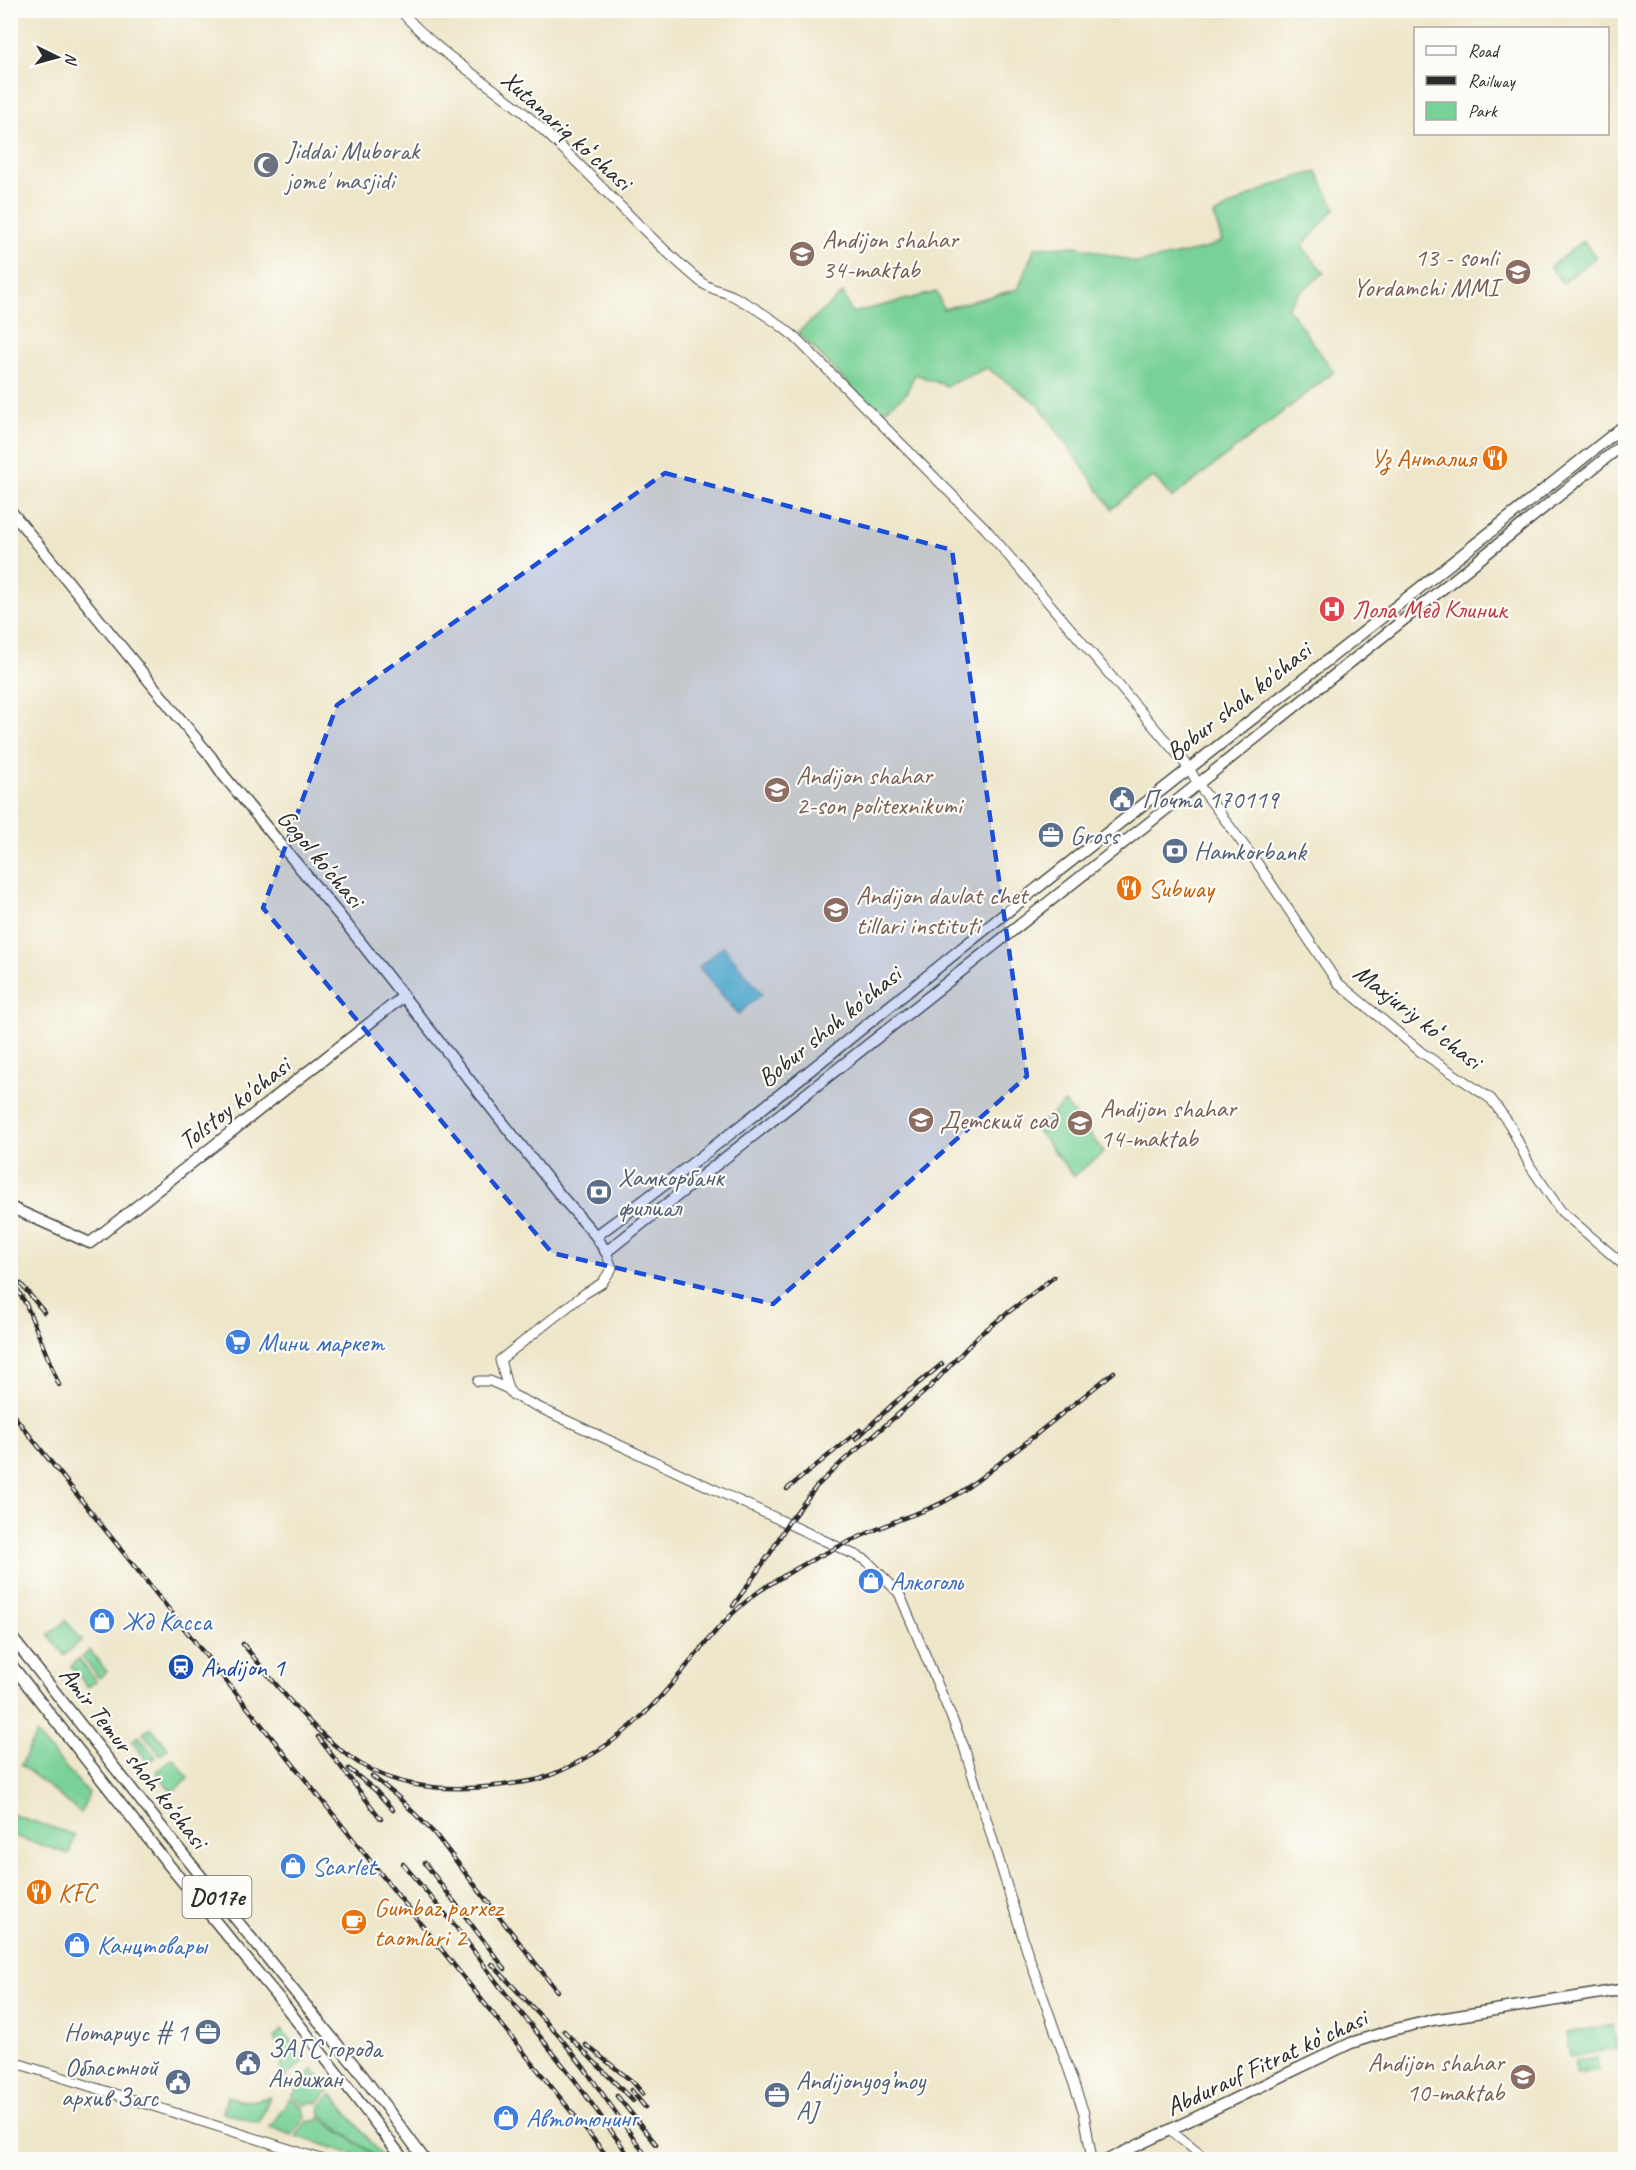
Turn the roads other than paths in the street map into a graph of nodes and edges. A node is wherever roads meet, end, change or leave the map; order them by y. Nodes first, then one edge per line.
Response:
1 (400, 10) edge
2 (704, 284) joint
3 (1626, 424) edge
4 (1626, 442) edge
5 (10, 510) edge
6 (1189, 768) junction
7 (1198, 784) junction
8 (404, 996) junction
9 (717, 1145) junction
10 (728, 1157) junction
11 (681, 1173) junction
12 (691, 1186) junction
13 (10, 1207) edge
14 (596, 1236) junction
15 (606, 1252) junction
16 (1626, 1267) edge
17 (478, 1381) dead end
18 (508, 1389) junction
19 (10, 1635) edge
20 (10, 1663) edge
21 (40, 1674) junction
22 (26, 1685) junction
23 (1626, 1989) edge
24 (10, 2061) edge
25 (1171, 2130) junction
26 (324, 2160) edge
27 (404, 2160) edge
28 (425, 2160) edge
29 (1092, 2160) edge
30 (1107, 2160) edge
31 (1207, 2160) edge

1 - 2 street, Xutanariq koʻchasi
2 - 6 street, Maxjuriy koʻchasi
3 - 6 main road, Bobur shoh ko'chasi
4 - 7 main road, Bobur shoh ko'chasi
5 - 8 main road, Gogol ko'chasi
6 - 7 street, Maxjuriy koʻchasi
6 - 9 main road, Bobur shoh ko'chasi
7 - 10 main road, Bobur shoh ko'chasi
7 - 16 street, Maxjuriy koʻchasi
8 - 13 main road, Tolstoy ko'chasi
8 - 14 main road, Gogol ko'chasi
9 - 10 main road
9 - 11 main road, Bobur shoh ko'chasi
10 - 12 main road, Bobur shoh ko'chasi
11 - 12 main road
11 - 14 main road, Bobur shoh ko'chasi
12 - 15 main road, Bobur shoh ko'chasi
14 - 15 main road, Gogol ko'chasi
15 - 18 street
17 - 18 street
18 - 29 street
19 - 21 main road, Amir Temur shoh ko'chasi / D017e
20 - 22 main road, Amir Temur shoh ko'chasi / D017e
21 - 22 main road
21 - 28 main road, Amir Temur shoh ko'chasi / D017e
22 - 27 main road, Amir Temur shoh ko'chasi / D017e
23 - 25 main road, Abdurauf Fitrat koʻchasi
24 - 26 street
25 - 30 main road, Abdurauf Fitrat koʻchasi
25 - 31 street

